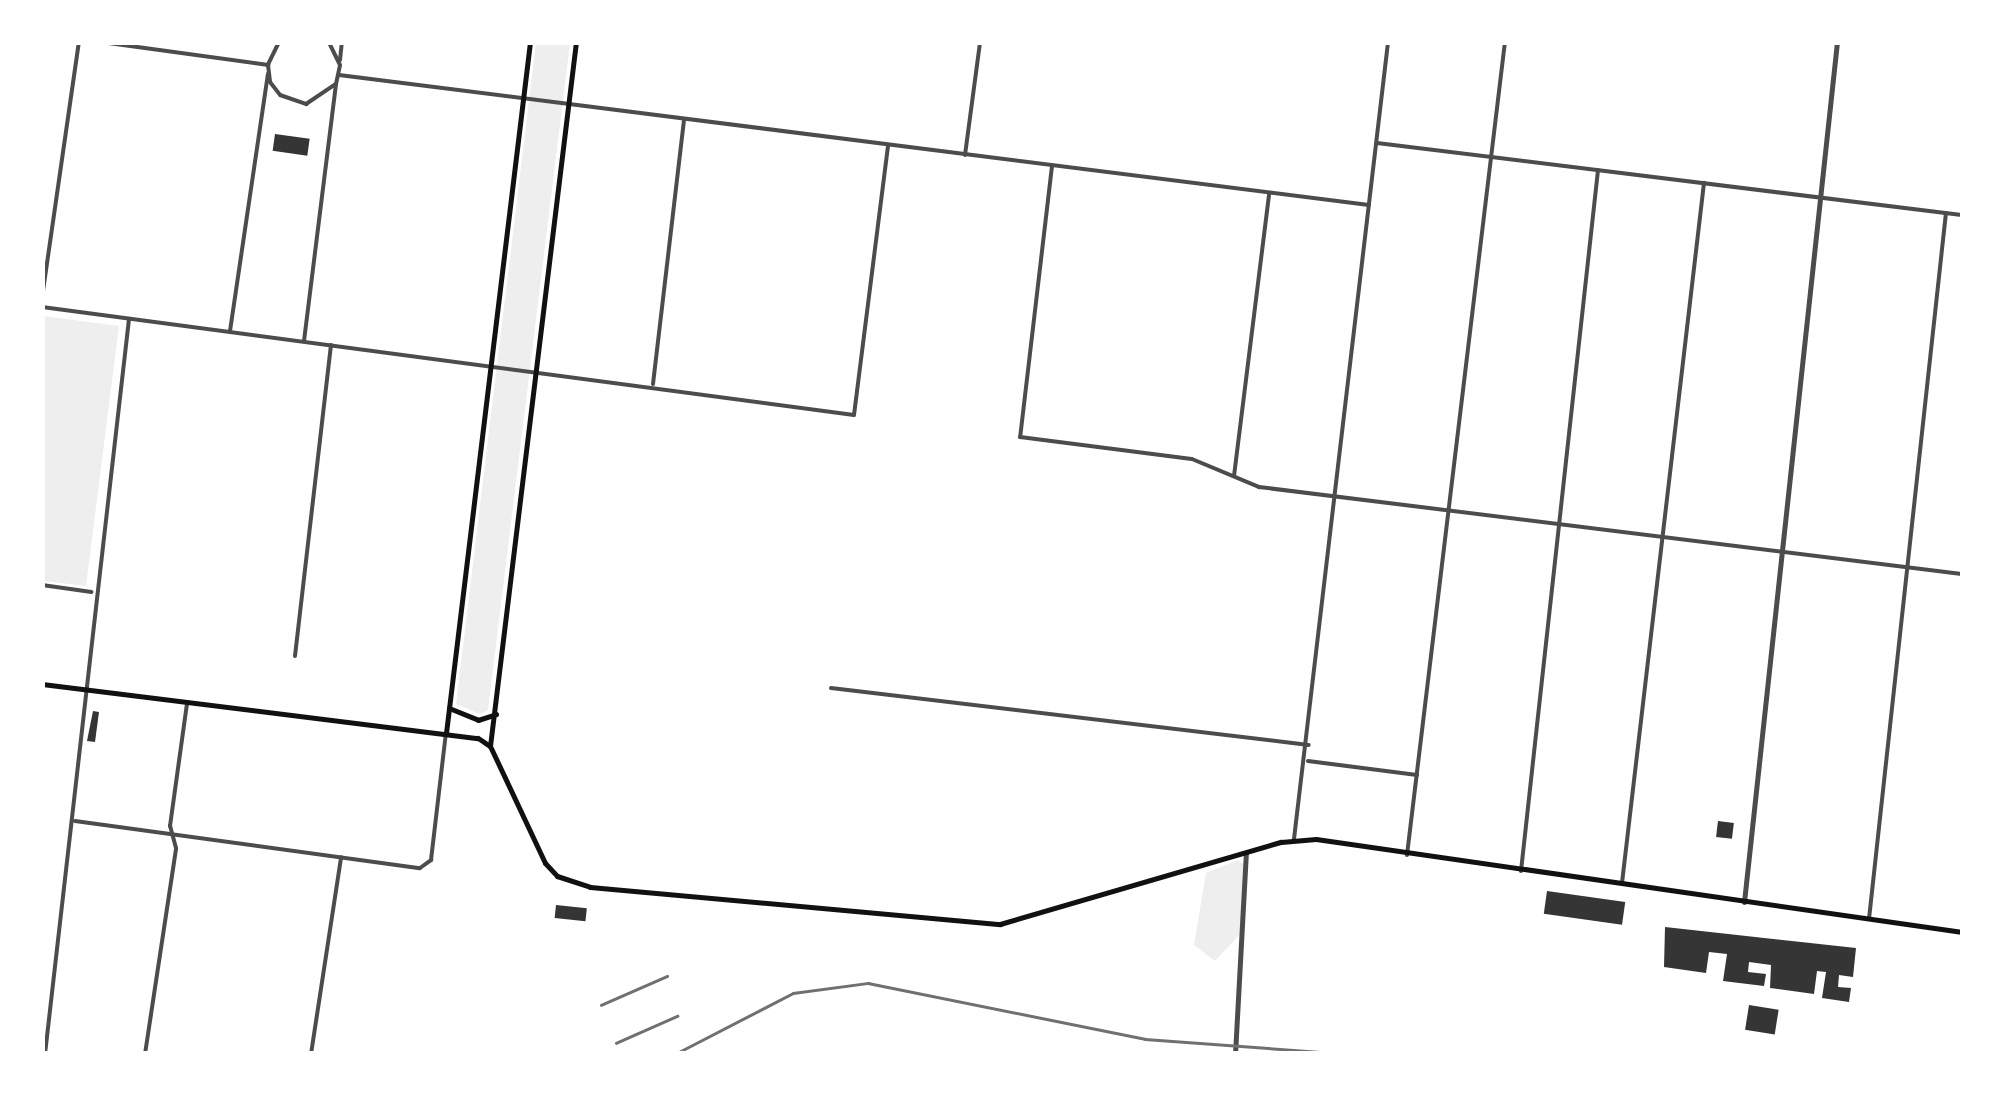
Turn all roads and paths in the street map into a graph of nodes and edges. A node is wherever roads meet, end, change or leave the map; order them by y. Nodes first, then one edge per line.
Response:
1 (79, 42) edge
2 (102, 42) edge
3 (276, 42) edge
4 (329, 42) edge
5 (342, 42) edge
6 (530, 42) edge
7 (576, 42) edge
8 (980, 42) edge
9 (1388, 42) edge
10 (1505, 42) edge
11 (1836, 42) edge
12 (268, 65) junction
13 (340, 65) junction
14 (268, 74) junction
15 (339, 75) junction
16 (336, 84) junction
17 (522, 101) junction
18 (569, 106) junction
19 (684, 121) junction
20 (1376, 143) junction
21 (888, 146) junction
22 (965, 156) junction
23 (1491, 157) junction
24 (1052, 166) junction
25 (1598, 170) junction
26 (1704, 183) junction
27 (1269, 193) junction
28 (1816, 197) junction
29 (1369, 205) junction
30 (1946, 213) junction
31 (1962, 215) edge
32 (42, 298) edge
33 (42, 307) edge
34 (129, 318) junction
35 (230, 332) junction
36 (304, 341) junction
37 (331, 345) junction
38 (491, 366) junction
39 (537, 370) junction
40 (653, 385) junction
41 (1234, 478) junction
42 (1336, 498) junction
43 (1448, 512) junction
44 (1559, 525) junction
45 (1665, 538) junction
46 (1779, 552) junction
47 (1910, 567) junction
48 (1962, 574) edge
49 (42, 585) edge
50 (94, 592) junction
51 (294, 656) dead end
52 (42, 684) edge
53 (831, 688) dead end
54 (83, 689) junction
55 (188, 701) junction
56 (449, 708) junction
57 (496, 714) junction
58 (446, 733) junction
59 (1309, 745) junction
60 (490, 746) junction
61 (1308, 761) junction
62 (1417, 774) junction
63 (75, 821) junction
64 (174, 834) junction
65 (1294, 839) junction
66 (1246, 853) junction
67 (1407, 855) junction
68 (341, 857) junction
69 (1521, 871) junction
70 (1622, 884) junction
71 (1744, 902) junction
72 (1869, 919) junction
73 (1962, 932) edge
74 (42, 984) edge
75 (53, 985) junction
76 (44, 1054) edge
77 (145, 1054) edge
78 (311, 1054) edge
79 (1234, 1054) edge

1 - 32 street
2 - 12 street
3 - 12 street
4 - 13 street
5 - 13 street
6 - 17 main road
7 - 18 main road
8 - 22 street
9 - 20 street
10 - 23 street
11 - 28 street
12 - 14 street
13 - 15 street
14 - 16 street
14 - 35 street
15 - 16 street
15 - 17 street
16 - 36 street
17 - 18 street
17 - 38 main road
18 - 19 street
18 - 39 main road
19 - 21 street
19 - 40 street
20 - 23 street
20 - 29 street
21 - 22 street
21 - 40 street
22 - 24 street
23 - 25 street
23 - 43 street
24 - 27 street
24 - 41 street
25 - 26 street
25 - 44 street
26 - 28 street
26 - 45 street
27 - 29 street
27 - 41 street
28 - 30 street
28 - 46 street
29 - 42 street
30 - 31 street
30 - 47 street
33 - 34 street
34 - 35 street
34 - 50 street
35 - 36 street
36 - 37 street
37 - 38 street
37 - 51 street
38 - 39 street
38 - 56 main road
39 - 40 street
39 - 57 main road
41 - 42 street
42 - 43 street
42 - 59 street
43 - 44 street
43 - 62 street
44 - 45 street
44 - 69 street
45 - 46 street
45 - 70 street
46 - 47 street
46 - 71 street
47 - 48 street
47 - 72 street
49 - 50 street
50 - 54 street
52 - 54 main road
53 - 59 street
54 - 55 main road
54 - 63 street
55 - 58 main road
55 - 64 street
56 - 57 main road
56 - 58 main road
57 - 60 main road
58 - 60 main road
58 - 68 street
59 - 61 street
60 - 66 main road
61 - 62 street
61 - 65 street
62 - 67 street
63 - 64 street
63 - 75 street
64 - 68 street
64 - 77 street
65 - 66 main road
65 - 67 main road
66 - 79 street
67 - 69 main road
68 - 78 street
69 - 70 main road
70 - 71 main road
71 - 72 main road
72 - 73 main road
74 - 75 street
75 - 76 street

